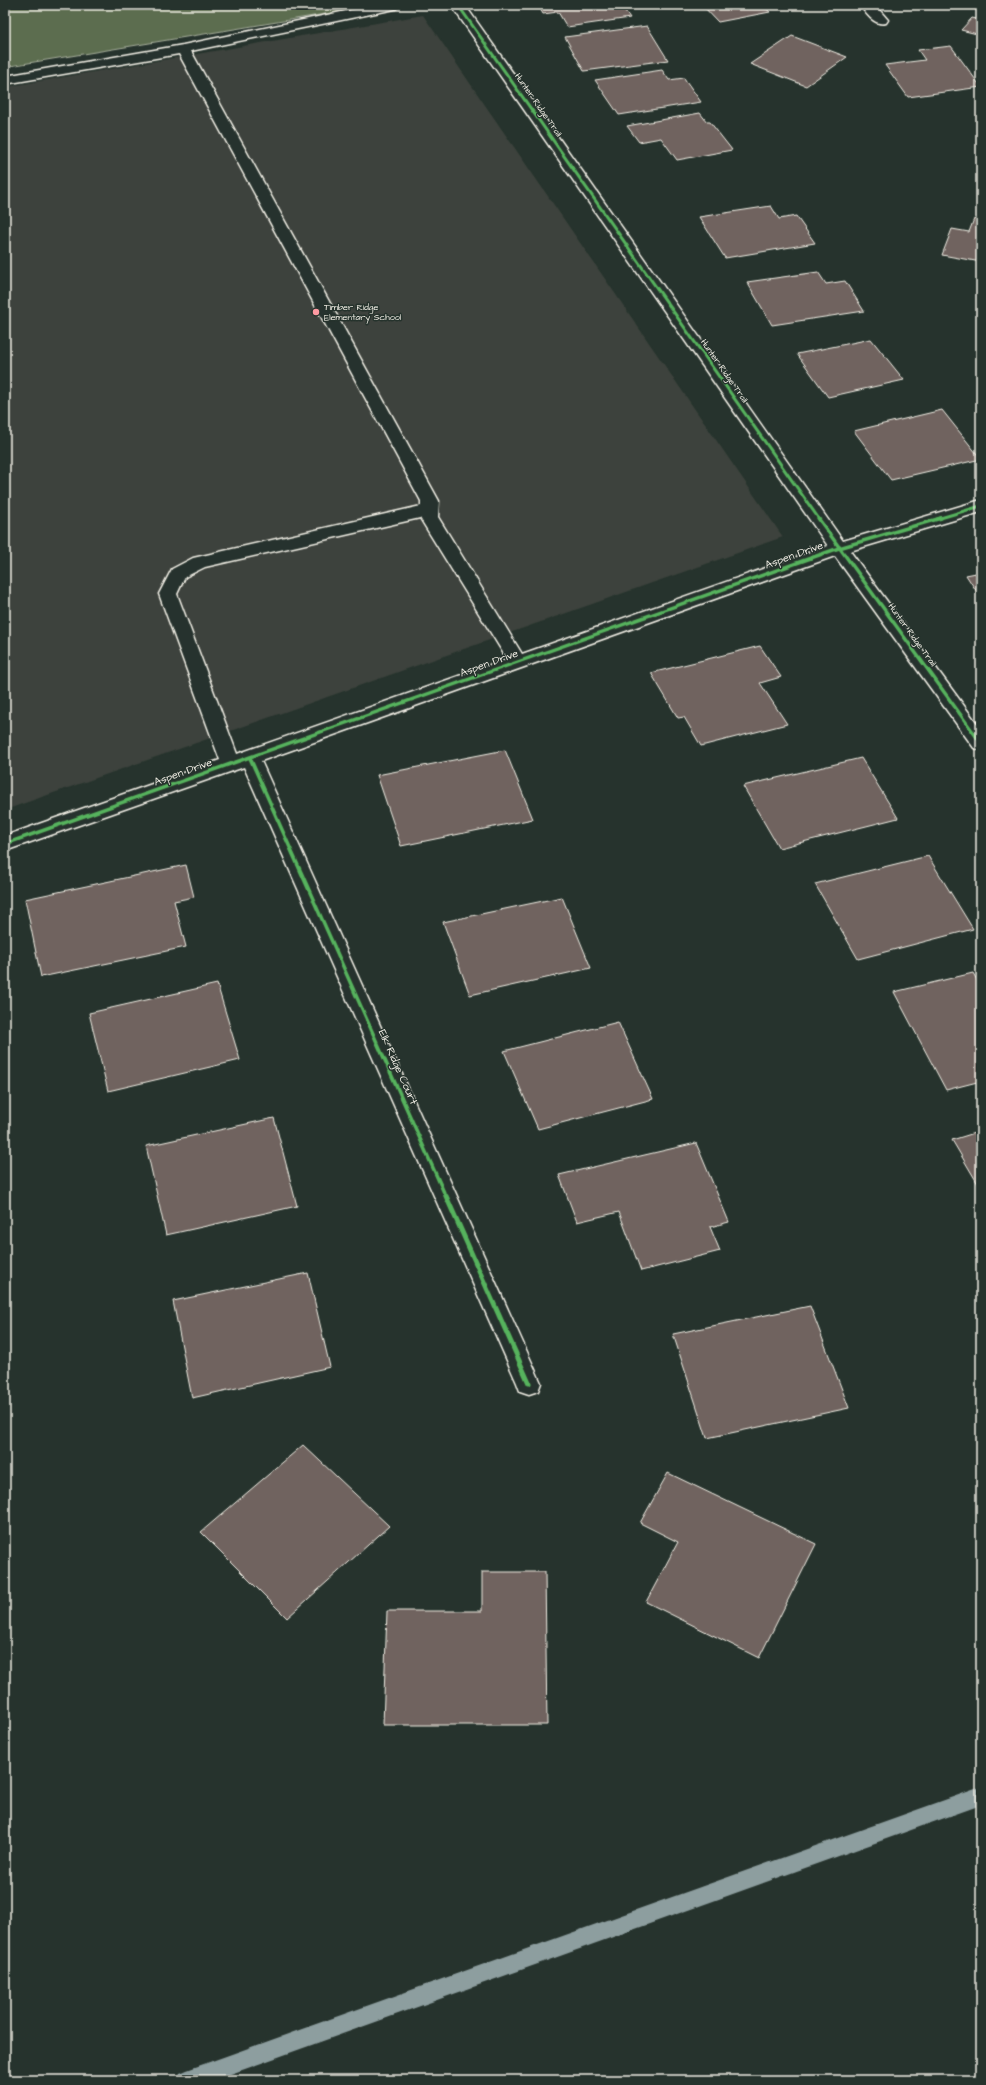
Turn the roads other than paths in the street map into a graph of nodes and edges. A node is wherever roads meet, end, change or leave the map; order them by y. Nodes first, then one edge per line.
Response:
1 (395, 5) edge
2 (458, 5) edge
3 (868, 5) edge
4 (881, 20) dead end
5 (184, 49) junction
6 (5, 80) edge
7 (981, 506) edge
8 (429, 510) junction
9 (839, 548) junction
10 (518, 662) junction
11 (981, 743) edge
12 (240, 761) junction
13 (5, 844) edge
14 (529, 1383) dead end

1 - 5 street
2 - 9 street, Hunter Ridge Trail
3 - 4 street
5 - 6 street
5 - 8 street
7 - 9 street, Aspen Drive
8 - 10 street
8 - 12 street, Elk Ridge Court
9 - 10 street, Aspen Drive
9 - 11 street, Hunter Ridge Trail
10 - 12 street, Aspen Drive
12 - 13 street, Aspen Drive
12 - 14 street, Elk Ridge Court

